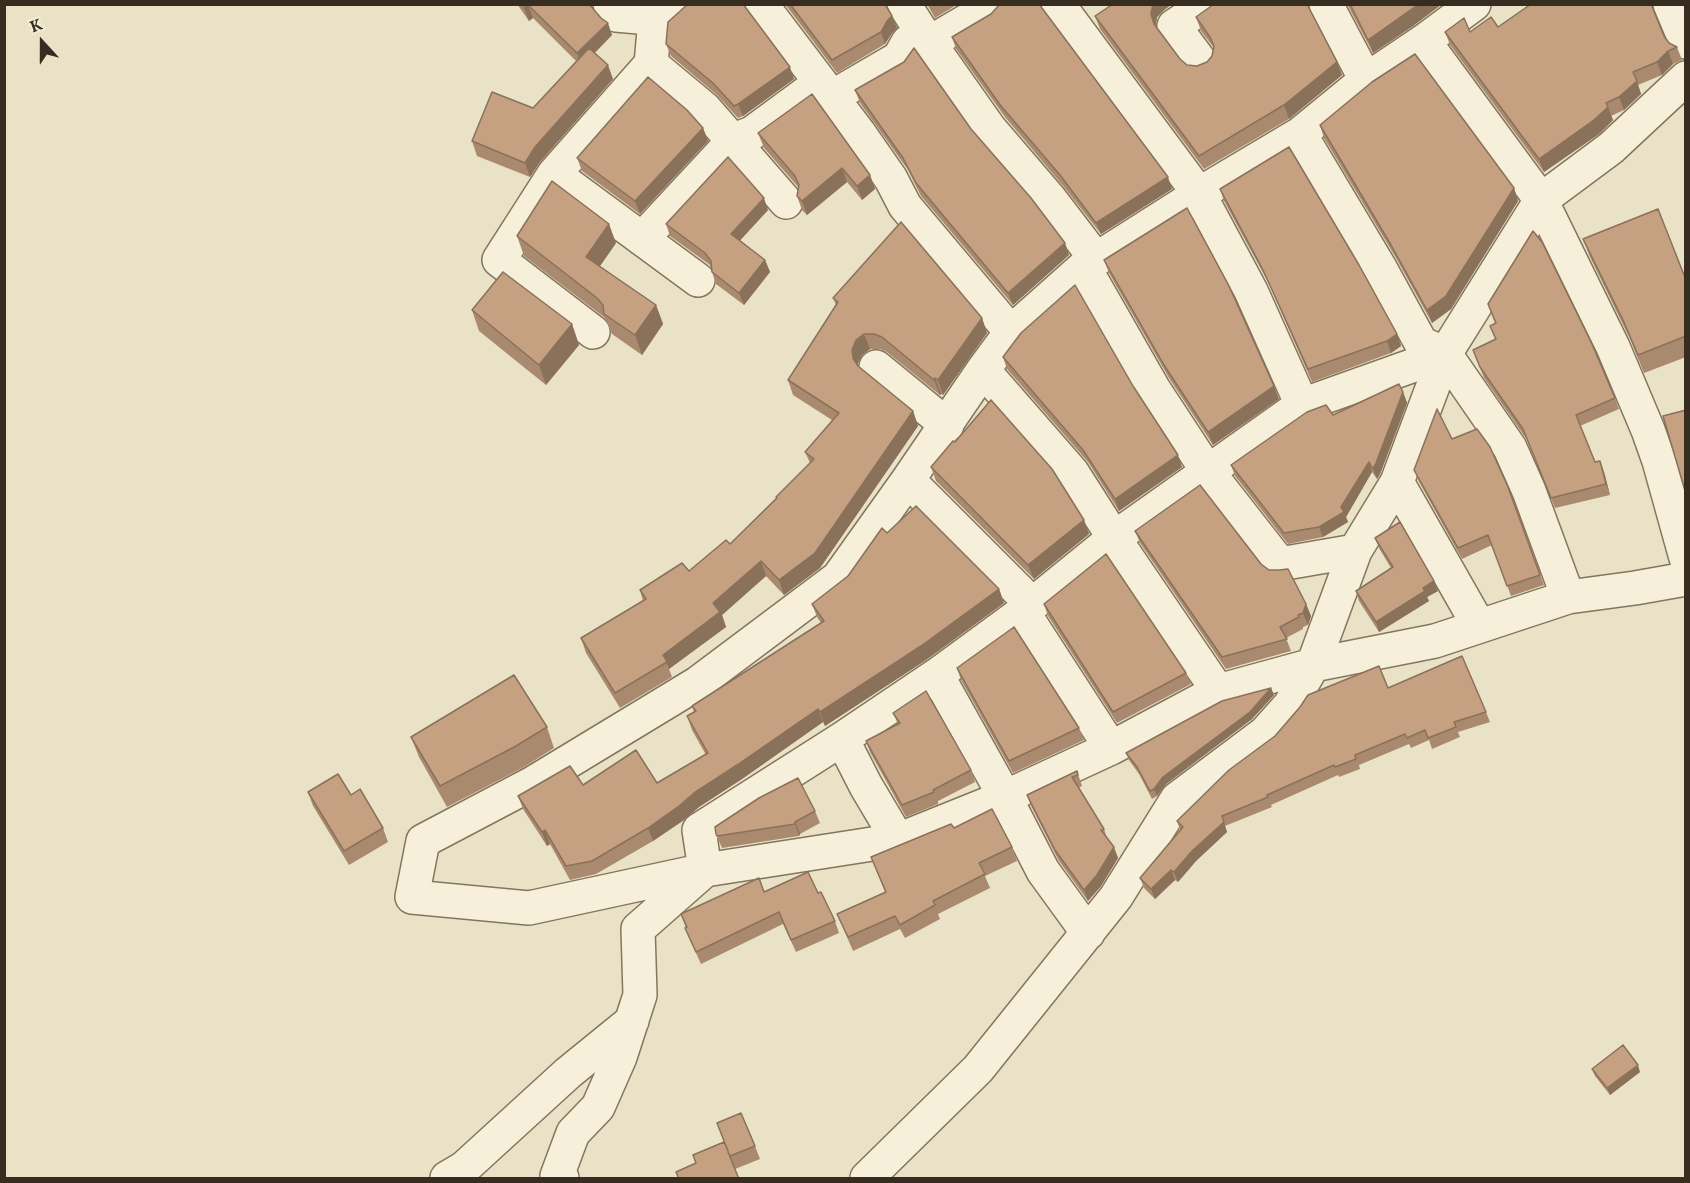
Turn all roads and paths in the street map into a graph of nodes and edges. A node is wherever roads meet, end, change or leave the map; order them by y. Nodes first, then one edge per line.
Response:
1 (761, 4) edge
2 (904, 4) edge
3 (990, 4) edge
4 (1058, 4) edge
5 (1207, 4) edge
6 (1326, 4) edge
7 (1671, 4) edge
8 (1466, 7) edge
9 (613, 10) edge
10 (667, 12) edge
11 (926, 39) junction
12 (1424, 41) junction
13 (1686, 42) edge
14 (1200, 61) dead end
15 (651, 64) junction
16 (1366, 80) junction
17 (1685, 82) edge
18 (826, 90) junction
19 (1300, 134) junction
20 (734, 140) junction
21 (555, 174) junction
22 (1199, 194) junction
23 (1541, 200) junction
24 (786, 202) dead end
25 (642, 239) junction
26 (1090, 263) junction
27 (698, 280) dead end
28 (593, 332) dead end
29 (1011, 332) junction
30 (1445, 354) junction
31 (876, 367) dead end
32 (983, 370) junction
33 (1302, 405) junction
34 (947, 425) junction
35 (1208, 472) junction
36 (908, 480) junction
37 (1397, 482) junction
38 (1114, 538) junction
39 (1355, 551) junction
40 (1686, 558) edge
41 (1686, 579) edge
42 (1568, 597) junction
43 (1028, 608) junction
44 (1479, 626) junction
45 (1313, 665) junction
46 (937, 675) junction
47 (1218, 691) junction
48 (842, 739) junction
49 (1111, 748) junction
50 (1005, 798) junction
51 (898, 840) junction
52 (705, 870) junction
53 (1088, 933) junction
54 (632, 1021) junction
55 (447, 1179) edge
56 (562, 1179) edge
57 (867, 1179) edge

1 - 18 street
2 - 11 street
3 - 11 street
4 - 22 street
5 - 14 street
6 - 16 street
7 - 13 street
8 - 12 street
9 - 10 street
10 - 15 street
11 - 18 street
11 - 26 street
12 - 16 street
12 - 23 street
15 - 20 street
15 - 21 street
16 - 19 street
17 - 23 street
18 - 20 street
18 - 29 street
19 - 22 street
19 - 30 street
20 - 24 street
20 - 25 street
21 - 25 street
21 - 28 street
22 - 26 street
22 - 33 street
23 - 30 street
23 - 40 street
25 - 27 street
26 - 29 street
26 - 35 street
29 - 32 street
30 - 33 street
30 - 37 street
30 - 42 street
31 - 34 street
32 - 34 street
32 - 38 street
33 - 35 street
34 - 36 street
35 - 38 street
35 - 39 street
36 - 43 street
36 - 52 street
37 - 39 street
37 - 44 street
38 - 43 street
38 - 47 street
39 - 45 street
41 - 42 street
42 - 44 street
43 - 46 street
43 - 49 street
44 - 45 street
45 - 47 street
45 - 53 street
46 - 48 street
46 - 50 street
47 - 49 street
48 - 51 street
48 - 52 street
49 - 50 street
50 - 51 street
50 - 53 street
51 - 52 street
52 - 54 street
53 - 57 street
54 - 55 street
54 - 56 street

